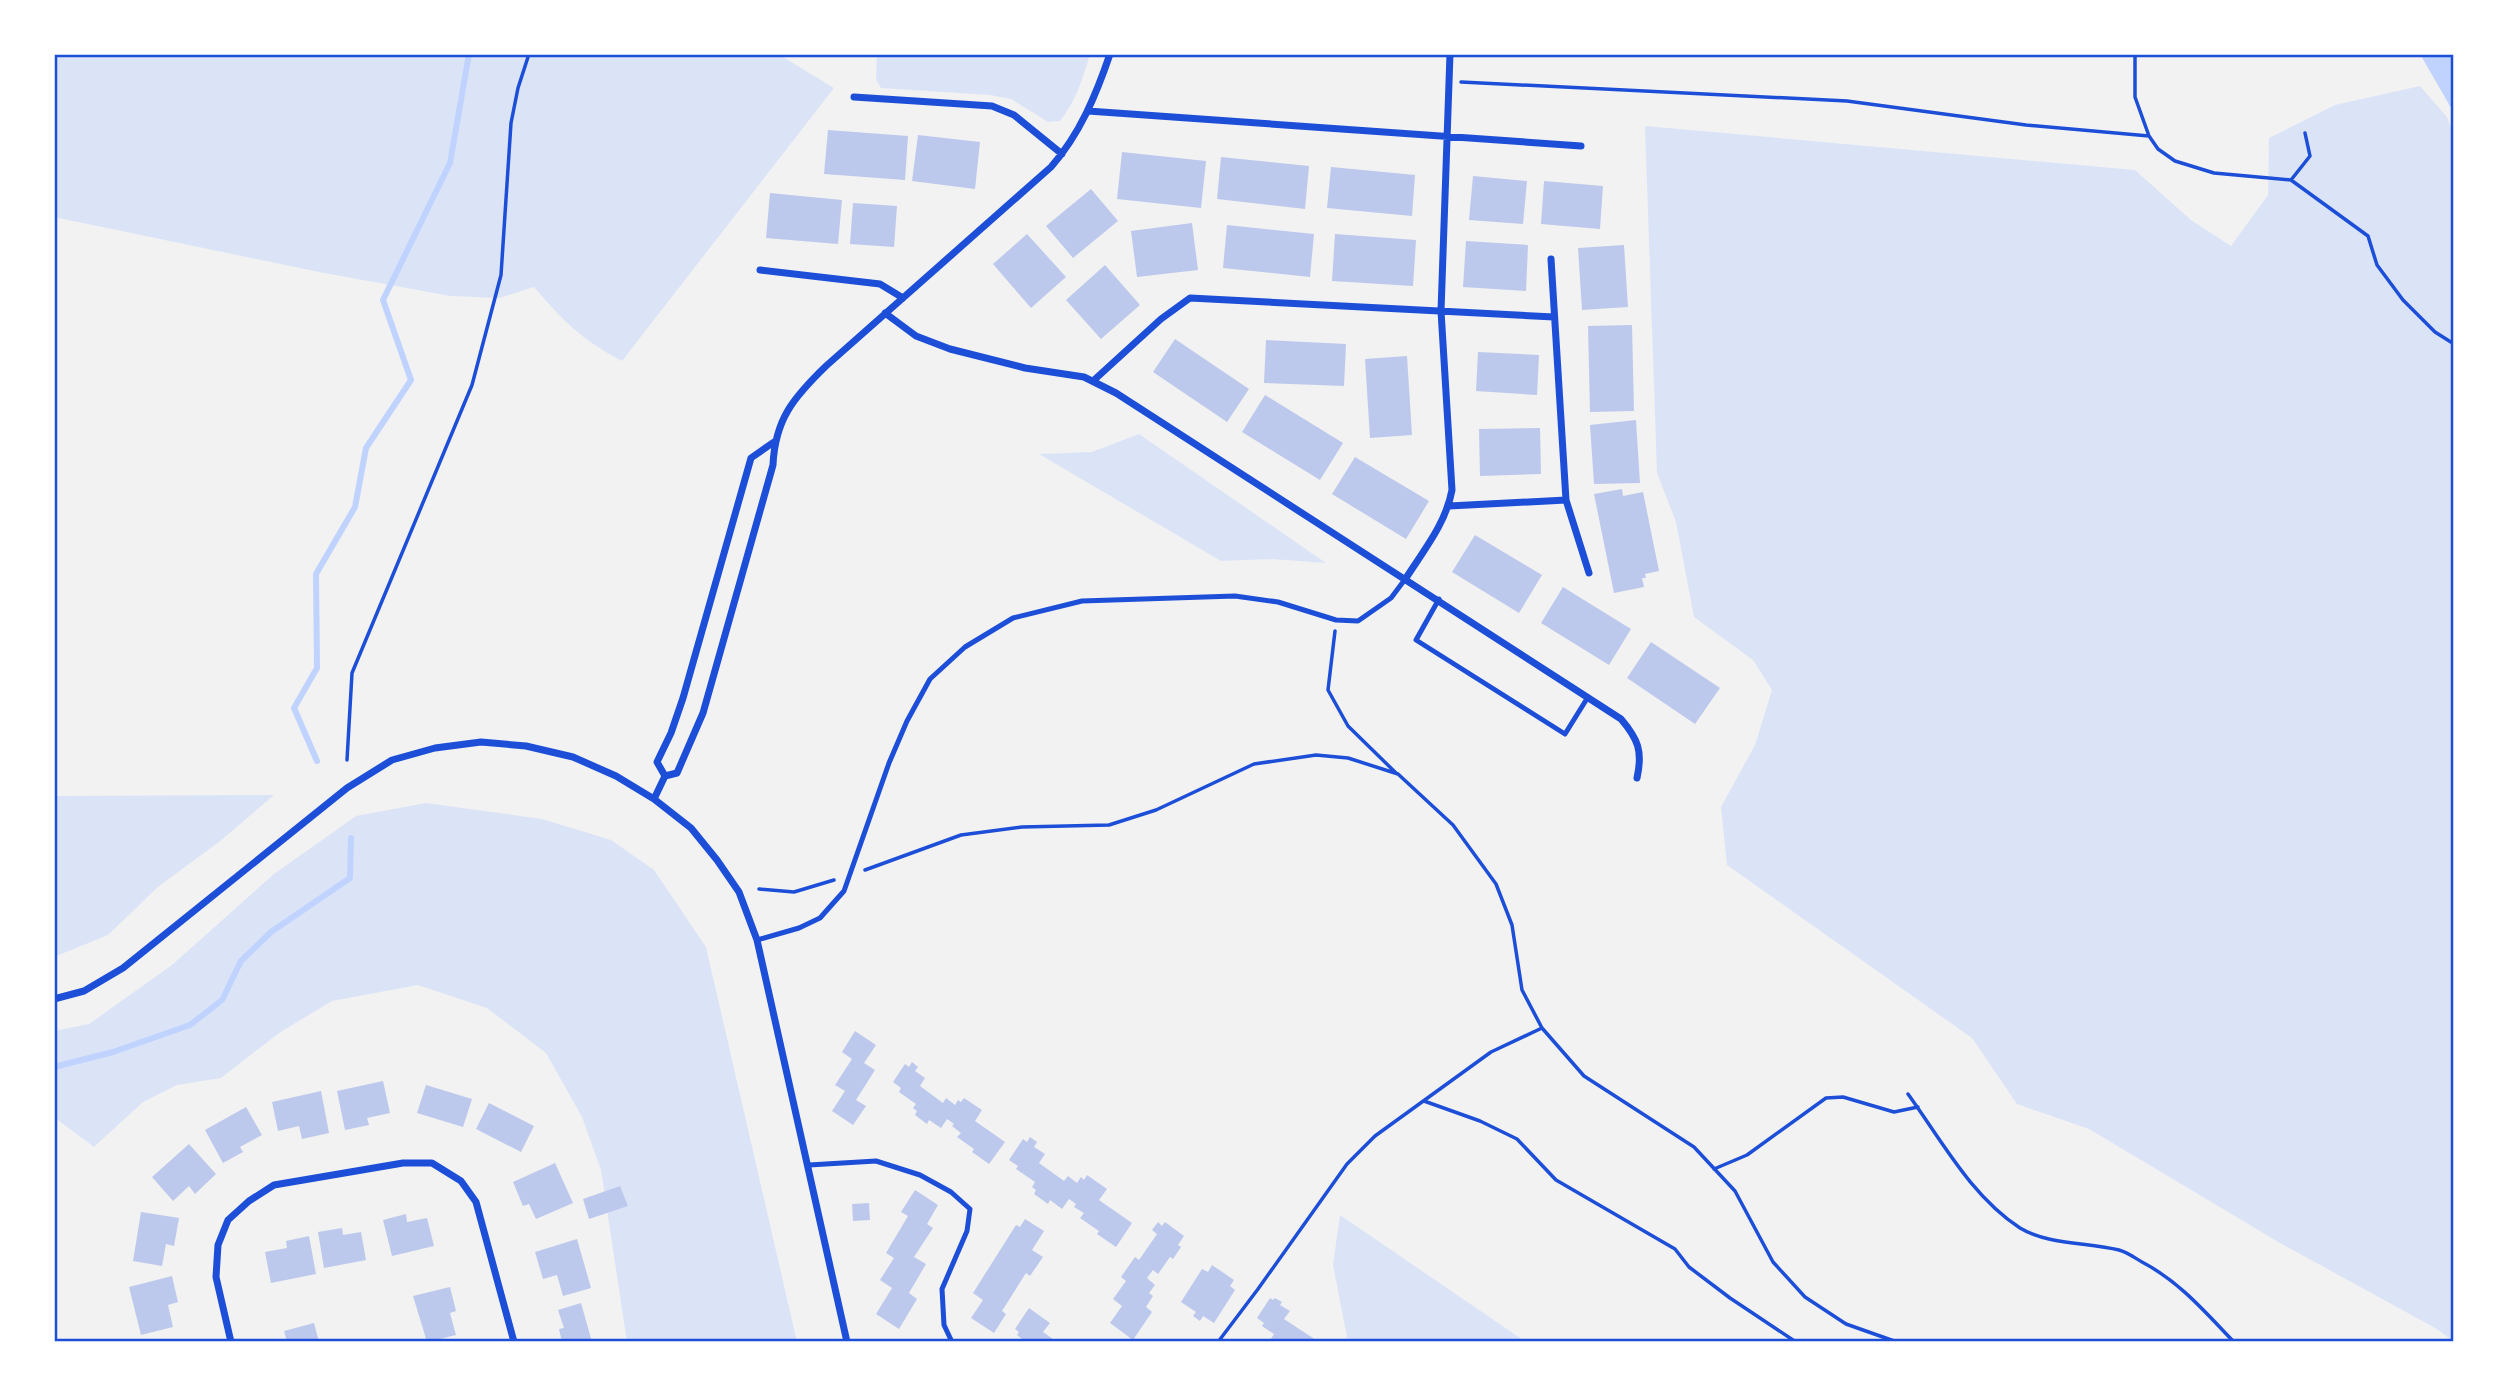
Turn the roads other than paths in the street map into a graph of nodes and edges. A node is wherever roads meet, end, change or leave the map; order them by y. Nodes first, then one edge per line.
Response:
1 (1111, 54) edge
2 (1450, 54) edge
3 (854, 97) dead end
4 (1088, 111) junction
5 (1447, 137) junction
6 (1581, 146) dead end
7 (1062, 153) junction
8 (1551, 259) dead end
9 (760, 270) dead end
10 (903, 298) junction
11 (1441, 312) junction
12 (885, 313) junction
13 (1554, 317) junction
14 (1093, 381) junction
15 (774, 442) junction
16 (1566, 500) junction
17 (1449, 506) junction
18 (1589, 573) dead end
19 (1406, 578) junction
20 (1439, 599) junction
21 (1588, 697) junction
22 (665, 776) junction
23 (1637, 778) dead end
24 (654, 799) junction
25 (757, 940) junction
26 (54, 999) edge
27 (809, 1165) junction
28 (231, 1342) edge
29 (514, 1342) edge
30 (848, 1342) edge
31 (952, 1342) edge

1 - 4 street
2 - 5 street
3 - 7 street
4 - 5 street
4 - 7 street
5 - 6 street
5 - 11 street
7 - 10 street
8 - 13 street
9 - 10 street
10 - 12 street
11 - 13 street
11 - 14 street
11 - 17 street
12 - 14 street
12 - 15 street
13 - 16 street
14 - 19 street
15 - 22 street
15 - 22 street
16 - 17 street
16 - 18 street
17 - 19 street
19 - 20 street
19 - 25 lane
20 - 21 street
20 - 21 lane
21 - 23 street
22 - 24 street
24 - 25 street
24 - 26 street
25 - 27 street
27 - 30 street
27 - 31 lane
28 - 29 street

